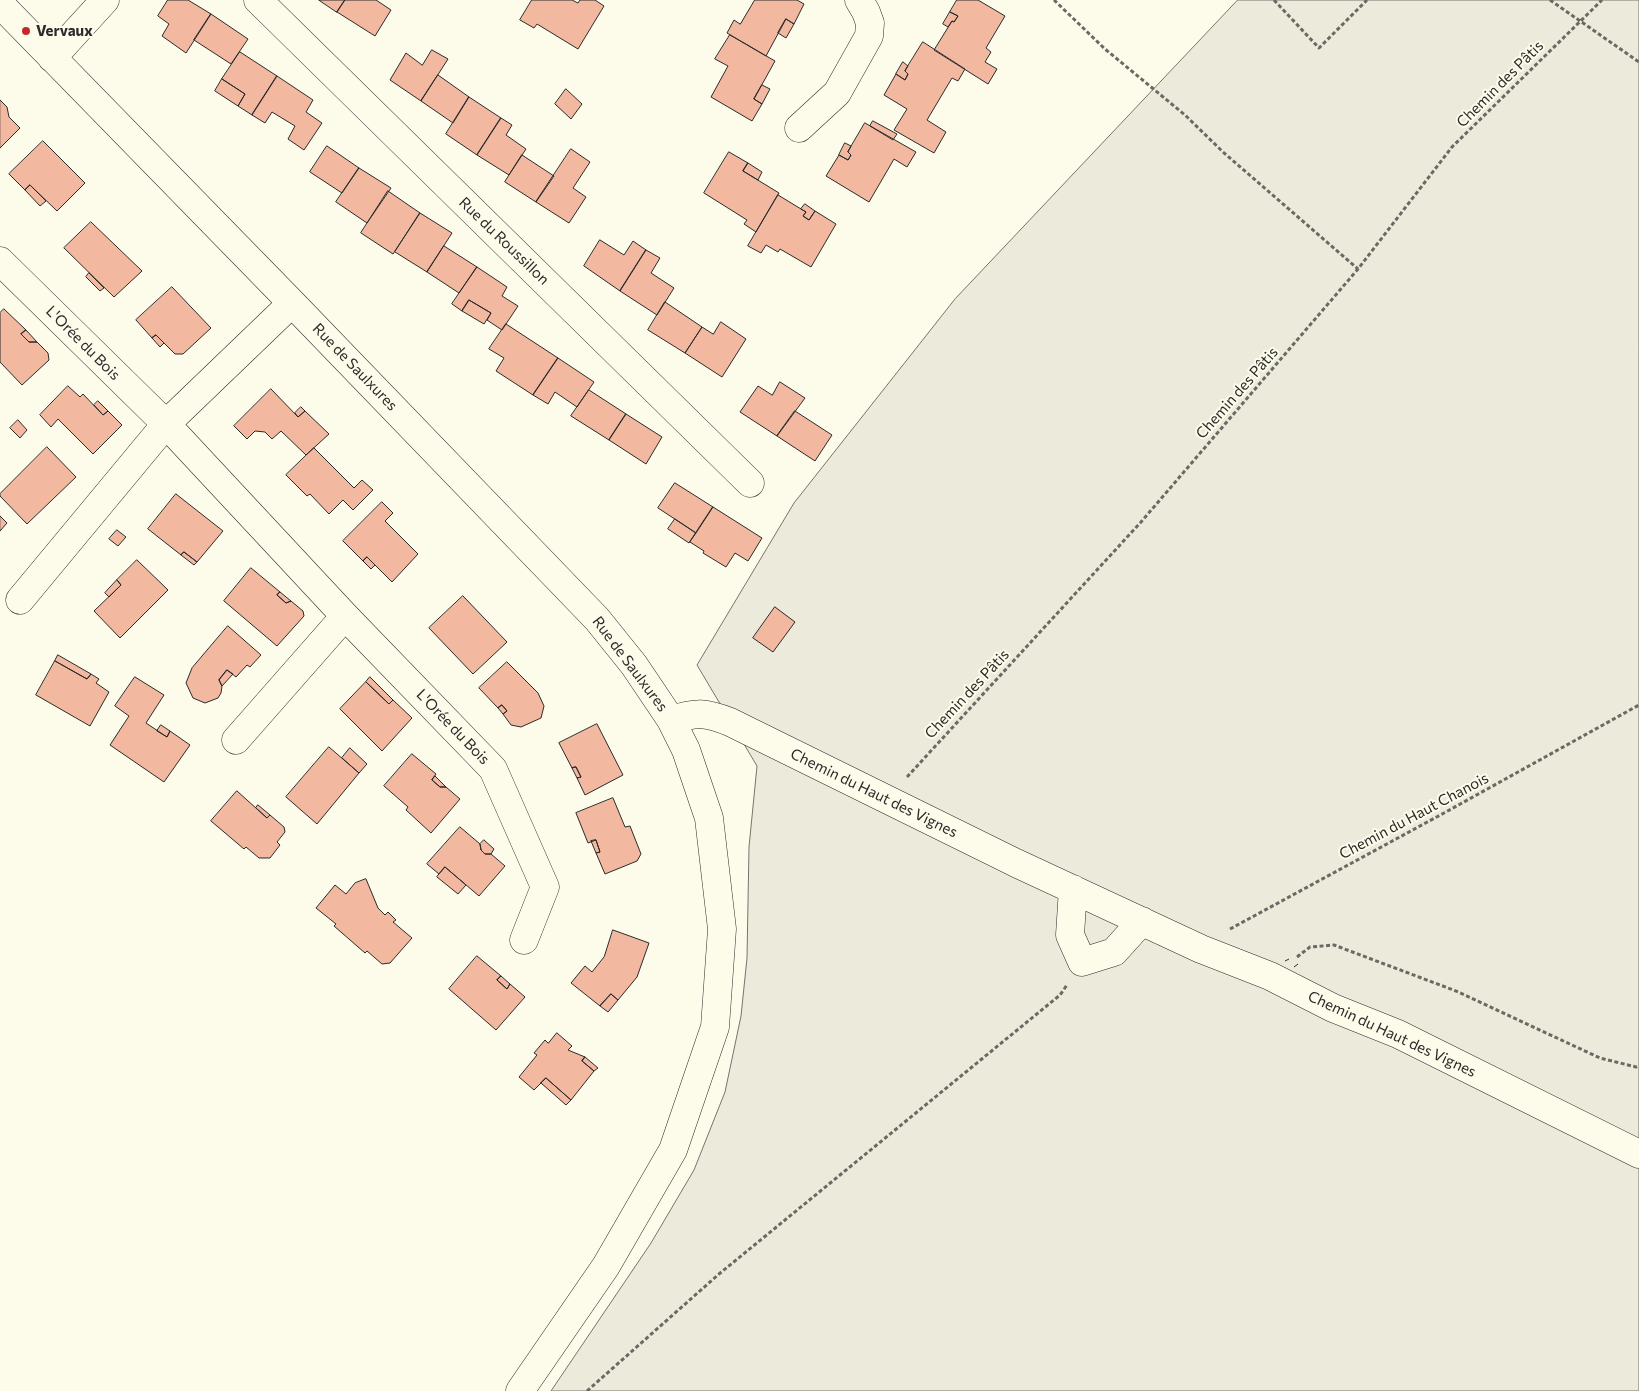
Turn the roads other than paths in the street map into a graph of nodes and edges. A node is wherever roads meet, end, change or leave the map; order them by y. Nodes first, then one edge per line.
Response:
1 (105, 0) edge
2 (258, 0) edge
3 (859, 0) edge
4 (0, 4) edge
5 (52, 58) junction
6 (799, 128) dead end
7 (0, 261) edge
8 (292, 303) junction
9 (166, 424) junction
10 (750, 483) dead end
11 (20, 600) dead end
12 (345, 616) junction
13 (671, 720) junction
14 (236, 740) dead end
15 (1073, 889) junction
16 (1142, 921) junction
17 (524, 940) dead end
18 (1639, 1154) edge
19 (520, 1391) edge

1 - 5 street
2 - 10 street, Rue du Roussillon
3 - 6 street
4 - 5 street, Rue de Saulxures
5 - 8 street, Rue de Saulxures
7 - 9 street, L'Orée du Bois
8 - 9 street
8 - 13 street, Rue de Saulxures
9 - 11 street
9 - 12 street, L'Orée du Bois
12 - 14 street
12 - 17 street, L'Orée du Bois
13 - 15 street, Chemin du Haut des Vignes
13 - 19 street, Rue de Saulxures
15 - 16 street, Chemin du Haut des Vignes
15 - 16 street
16 - 18 street, Chemin du Haut des Vignes

